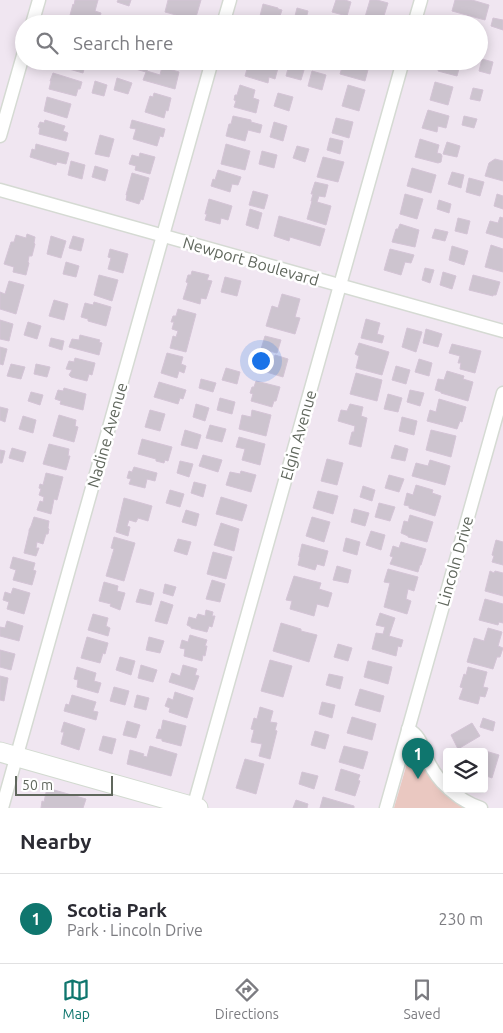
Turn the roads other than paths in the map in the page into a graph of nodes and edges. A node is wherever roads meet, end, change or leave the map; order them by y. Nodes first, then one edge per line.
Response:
1 (38, 0) edge
2 (230, 0) edge
3 (421, 0) edge
4 (34, 15) edge
5 (226, 15) edge
6 (417, 15) edge
7 (19, 70) edge
8 (209, 70) edge
9 (400, 70) edge
10 (0, 136) edge
11 (0, 190) edge
12 (163, 236) junction
13 (340, 286) junction
14 (503, 331) edge
15 (503, 393) edge
16 (408, 730) junction
17 (8, 755) edge
18 (443, 782) edge
19 (454, 793) edge
20 (2, 808) edge
21 (195, 808) edge
22 (386, 808) edge
23 (482, 808) edge

1 - 4 street
2 - 5 street
3 - 6 street
7 - 10 street
8 - 12 street, Nadine Avenue
9 - 13 street, Elgin Avenue
11 - 12 street, Newport Boulevard
12 - 13 street, Newport Boulevard
12 - 17 street, Nadine Avenue
13 - 14 street, Newport Boulevard
13 - 21 street, Elgin Avenue
15 - 16 street, Lincoln Drive
16 - 18 street
16 - 22 street, Lincoln Drive
17 - 20 street, Nadine Avenue
17 - 21 street
19 - 23 street

